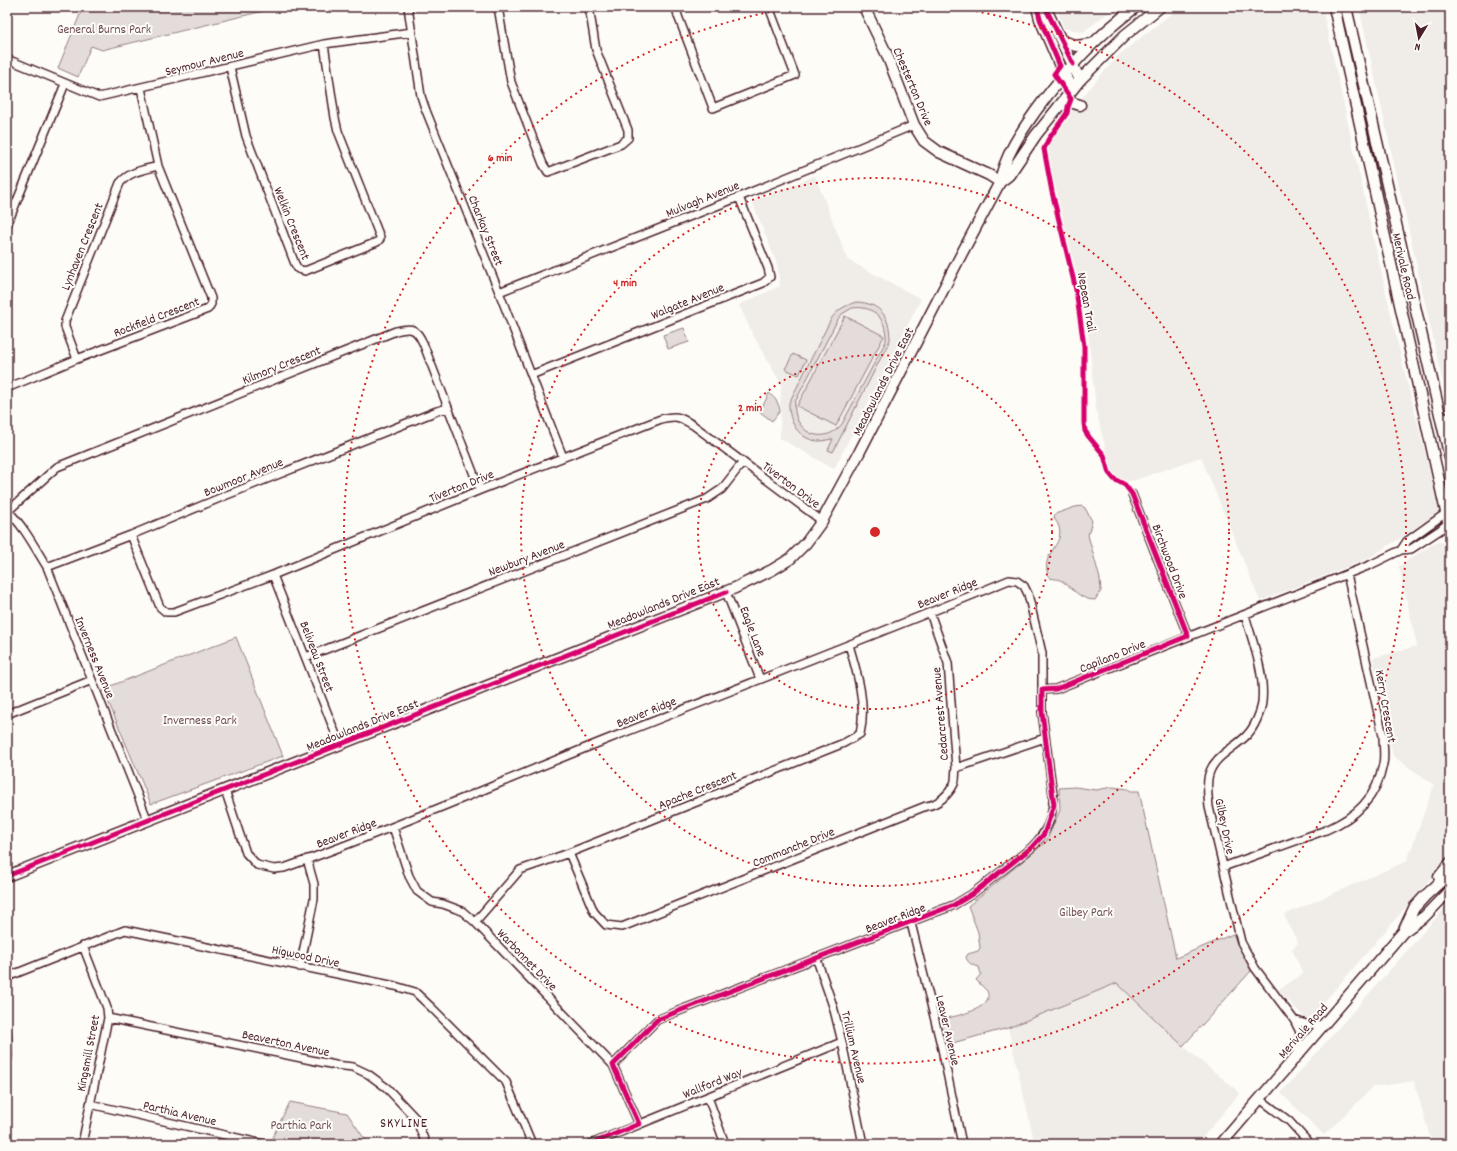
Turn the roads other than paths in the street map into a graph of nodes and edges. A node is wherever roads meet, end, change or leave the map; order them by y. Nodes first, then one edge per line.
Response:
1 (408, 7) edge
2 (498, 7) edge
3 (589, 7) edge
4 (676, 7) edge
5 (769, 7) edge
6 (864, 7) edge
7 (1037, 7) edge
8 (1045, 7) edge
9 (1136, 7) edge
10 (1160, 7) edge
11 (1334, 7) edge
12 (1346, 7) edge
13 (412, 32) junction
14 (1061, 40) junction
15 (324, 44) junction
16 (1091, 44) junction
17 (7, 59) edge
18 (1073, 64) junction
19 (230, 67) junction
20 (1065, 74) junction
21 (1080, 80) junction
22 (65, 84) junction
23 (141, 88) junction
24 (1073, 89) junction
25 (1080, 105) dead end
26 (1057, 107) junction
27 (914, 125) junction
28 (158, 166) junction
29 (1000, 182) junction
30 (739, 197) junction
31 (7, 225) edge
32 (1402, 249) junction
33 (1389, 254) junction
34 (1404, 259) junction
35 (499, 292) junction
36 (77, 359) junction
37 (531, 375) junction
38 (7, 388) edge
39 (448, 408) junction
40 (1446, 418) edge
41 (563, 457) junction
42 (1450, 458) edge
43 (743, 462) junction
44 (480, 490) junction
45 (1132, 494) dead end
46 (8, 511) edge
47 (1449, 520) edge
48 (822, 521) junction
49 (131, 535) junction
50 (1401, 550) junction
51 (47, 567) junction
52 (1347, 574) junction
53 (273, 575) junction
54 (726, 592) junction
55 (930, 613) junction
56 (1245, 616) junction
57 (1188, 636) junction
58 (849, 645) junction
59 (306, 657) junction
60 (760, 679) junction
61 (92, 680) junction
62 (1042, 690) junction
63 (8, 711) edge
64 (1045, 738) junction
65 (340, 745) junction
66 (956, 768) junction
67 (225, 790) junction
68 (148, 821) junction
69 (393, 827) junction
70 (569, 853) junction
71 (307, 860) junction
72 (1450, 863) edge
73 (1223, 867) junction
74 (1450, 873) edge
75 (7, 876) edge
76 (1450, 890) edge
77 (1425, 896) junction
78 (474, 922) junction
79 (911, 923) junction
80 (1403, 932) junction
81 (83, 946) junction
82 (816, 957) junction
83 (300, 967) junction
84 (7, 977) edge
85 (108, 1018) junction
86 (1294, 1020) junction
87 (1324, 1025) junction
88 (7, 1031) edge
89 (842, 1042) junction
90 (1298, 1055) junction
91 (7, 1062) edge
92 (613, 1065) junction
93 (708, 1097) junction
94 (1260, 1099) junction
95 (90, 1104) junction
96 (639, 1124) junction
97 (82, 1144) edge
98 (264, 1144) edge
99 (426, 1144) edge
100 (532, 1144) edge
101 (591, 1144) edge
102 (725, 1144) edge
103 (864, 1144) edge
104 (962, 1144) edge
105 (1221, 1144) edge
106 (1310, 1144) edge

1 - 13 street, Charkay Street
2 - 3 street
4 - 5 street
6 - 27 main road, Chesterton Drive
7 - 20 main road
8 - 14 main road
9 - 16 main road, Meadowlands Drive East
10 - 21 main road, Meadowlands Drive East
11 - 33 main road, Merivale Road
12 - 32 main road, Merivale Road
13 - 15 street, Seymour Avenue
13 - 35 street, Charkay Street
14 - 16 main road
14 - 18 main road
15 - 19 street, Seymour Avenue
15 - 19 street, Welkin Crescent
16 - 18 main road, Meadowlands Drive East
17 - 22 street, Seymour Avenue
18 - 20 main road, Meadowlands Drive East
18 - 21 main road
19 - 23 street, Seymour Avenue
20 - 24 main road
20 - 29 main road, Meadowlands Drive East
21 - 24 main road, Meadowlands Drive East
22 - 23 street, Seymour Avenue
22 - 31 street
23 - 28 street, Rockfield Crescent
24 - 26 main road, Meadowlands Drive East
25 - 26 main road
26 - 29 main road, Meadowlands Drive East
27 - 29 main road, Chesterton Drive
27 - 30 street, Mulvagh Avenue
28 - 36 street, Lynhaven Crescent
28 - 36 street, Rockfield Crescent
29 - 48 main road, Meadowlands Drive East
30 - 35 street, Mulvagh Avenue
30 - 37 street, Walgate Avenue
32 - 33 main road
32 - 34 main road, Merivale Road
33 - 34 main road
33 - 47 main road, Merivale Road
34 - 40 main road, Merivale Road
35 - 37 street, Charkay Street
36 - 38 street, Rockfield Crescent
37 - 41 street, Charkay Street
39 - 44 street, Kilmory Crescent
39 - 46 street, Kilmory Crescent
39 - 49 street, Bowmoor Avenue
40 - 42 main road, Merivale Road
41 - 43 street, Tiverton Drive
41 - 44 street, Tiverton Drive
43 - 48 street, Tiverton Drive
43 - 59 street, Newbury Avenue
44 - 53 street, Tiverton Drive
45 - 57 street, Birchwood Drive
46 - 51 street, Inverness Avenue
47 - 50 street, Capilano Drive
47 - 50 street, Capilano Drive
48 - 54 main road, Meadowlands Drive East
49 - 51 street, Bowmoor Avenue
49 - 53 street, Tiverton Drive
50 - 52 street, Capilano Drive
51 - 61 street, Inverness Avenue
52 - 56 street, Capilano Drive
52 - 73 street, Kerry Crescent
53 - 59 street, Beliveau Street
54 - 60 street, Eagle Lane
54 - 65 main road, Meadowlands Drive East
55 - 58 street, Beaver Ridge
55 - 62 street, Beaver Ridge
55 - 66 street, Cedarcrest Avenue
56 - 57 street, Capilano Drive
56 - 73 street, Gilbey Drive
57 - 62 street, Capilano Drive
58 - 60 street, Beaver Ridge
58 - 70 street, Apache Crescent
59 - 65 street, Beliveau Street
60 - 69 street, Beaver Ridge
61 - 63 street
61 - 68 street, Inverness Avenue
62 - 64 street, Beaver Ridge
64 - 66 street
64 - 79 street, Beaver Ridge
65 - 67 main road, Meadowlands Drive East
66 - 70 street, Commanche Drive
67 - 68 main road, Meadowlands Drive East
67 - 71 street, Beaver Ridge
68 - 75 main road, Meadowlands Drive East
69 - 71 street, Beaver Ridge
69 - 78 street, Warbonnet Drive
70 - 78 street, Apache Crescent
71 - 83 street
72 - 77 main road
73 - 86 street, Gilbey Drive
74 - 77 main road, Merivale Road
76 - 80 main road, Merivale Road
77 - 80 main road, Merivale Road
78 - 92 street, Warbonnet Drive
79 - 82 street, Beaver Ridge
79 - 104 street, Leaver Avenue
80 - 87 main road, Merivale Road
81 - 83 street, Higwood Drive
81 - 84 street, Higwood Drive
81 - 85 street, Kingsmill Street
82 - 89 street, Trillium Avenue
82 - 92 street, Beaver Ridge
83 - 100 street, Higwood Drive
85 - 95 street, Kingsmill Street
85 - 99 street, Beaverton Avenue
86 - 87 street
86 - 90 street, Gilbey Drive
87 - 90 main road, Merivale Road
88 - 91 street
89 - 93 street, Wallford Way
89 - 103 street, Trillium Avenue
90 - 94 main road, Merivale Road
92 - 96 street, Warbonnet Drive
93 - 96 street, Wallford Way
93 - 102 street
94 - 105 main road, Merivale Road
94 - 106 street
95 - 97 street, Kingsmill Street
95 - 98 street, Parthia Avenue
96 - 101 street, Wallford Way

